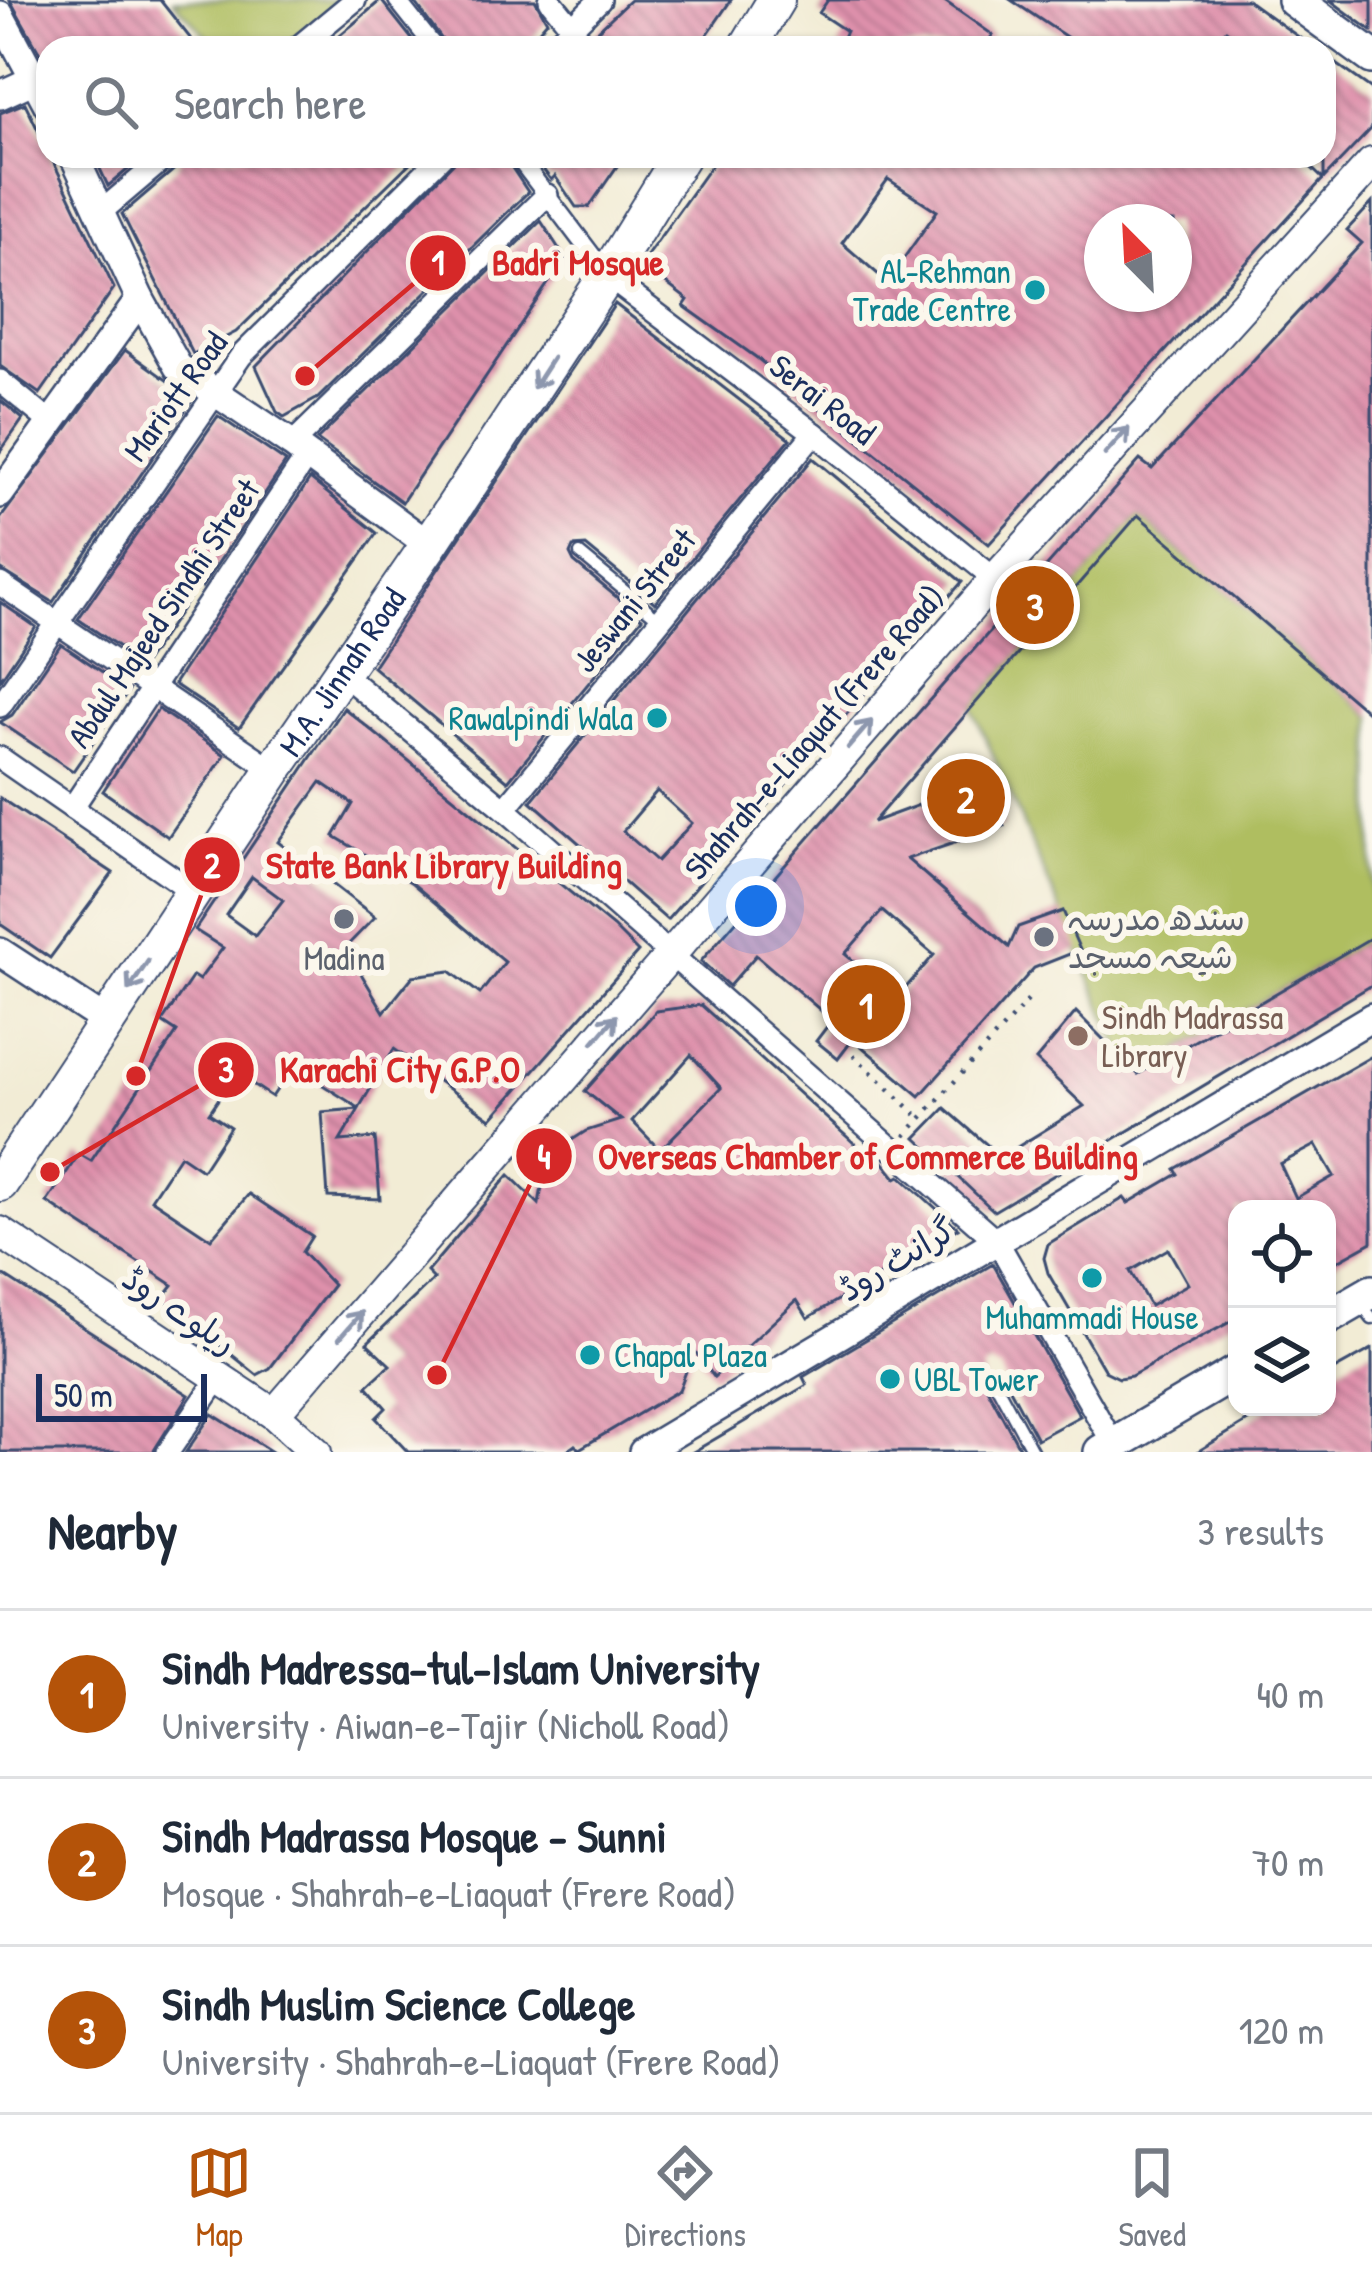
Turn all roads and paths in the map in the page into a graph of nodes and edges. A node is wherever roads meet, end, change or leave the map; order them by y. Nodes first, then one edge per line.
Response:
1 (355, 0) edge
2 (398, 0) edge
3 (550, 0) edge
4 (600, 0) edge
5 (776, 0) edge
6 (1294, 0) edge
7 (0, 15) edge
8 (572, 27) junction
9 (312, 36) edge
10 (426, 36) edge
11 (563, 36) edge
12 (754, 36) edge
13 (1372, 57) edge
14 (36, 81) edge
15 (36, 92) edge
16 (0, 95) edge
17 (1372, 163) edge
18 (80, 168) edge
19 (153, 168) edge
20 (430, 168) edge
21 (526, 168) edge
22 (674, 168) edge
23 (547, 195) junction
24 (102, 211) junction
25 (607, 276) junction
26 (140, 299) junction
27 (0, 381) edge
28 (214, 392) junction
29 (51, 423) junction
30 (814, 433) junction
31 (300, 449) junction
32 (0, 494) edge
33 (429, 545) junction
34 (580, 554) dead end
35 (995, 579) junction
36 (0, 584) edge
37 (660, 620) junction
38 (56, 622) junction
39 (343, 674) junction
40 (152, 687) junction
41 (0, 706) edge
42 (0, 758) edge
43 (274, 770) junction
44 (72, 808) junction
45 (505, 809) junction
46 (195, 892) junction
47 (0, 952) edge
48 (670, 952) junction
49 (1031, 997) dead end
50 (1372, 1017) edge
51 (107, 1022) junction
52 (853, 1054) dead end
53 (921, 1118) junction
54 (893, 1149) junction
55 (0, 1183) edge
56 (0, 1232) edge
57 (998, 1241) junction
58 (1371, 1310) edge
59 (1336, 1316) edge
60 (1336, 1334) edge
61 (991, 1375) dead end
62 (1228, 1378) edge
63 (218, 1379) junction
64 (1228, 1396) edge
65 (274, 1414) junction
66 (1117, 1450) edge
67 (168, 1452) edge
68 (316, 1452) edge
69 (644, 1452) edge
70 (1033, 1452) edge

1 - 9 street
2 - 10 street
3 - 8 street
4 - 8 street
5 - 12 highway
6 - 13 main road
7 - 14 street
8 - 11 street
15 - 16 street
35 -> 17 main road, Shahrah-e-Liaquat (Frere Road)
18 - 24 street
19 - 24 street
20 - 28 street, Mariott Road
21 - 23 street
22 - 25 highway, M.A. Jinnah Road
23 - 25 street
23 - 31 street, Abdul Majeed Sindhi Street
24 - 26 street
25 - 30 street, Serai Road
25 -> 33 highway, M.A. Jinnah Road
26 - 28 street
26 - 29 street
27 - 29 street
28 - 31 street
28 - 38 street, Mariott Road
29 - 32 street
30 - 35 street, Serai Road
30 - 37 street, Jeswani Street
31 - 33 street
31 - 40 street, Abdul Majeed Sindhi Street
33 - 39 highway, M.A. Jinnah Road
34 - 37 lane
48 -> 35 main road, Shahrah-e-Liaquat (Frere Road)
36 - 38 street
37 - 45 street, Jeswani Street
38 - 40 street
38 - 41 street, Mariott Road
39 - 43 highway, M.A. Jinnah Road
39 - 45 street
40 - 43 street
40 - 44 street, Abdul Majeed Sindhi Street
42 - 44 street
43 - 46 highway, M.A. Jinnah Road
44 - 46 street
45 - 48 street
46 -> 51 highway, M.A. Jinnah Road
47 - 51 street
48 - 54 street
65 -> 48 main road, Shahrah-e-Liaquat (Frere Road)
49 - 53 path
50 - 57 street, گرانٹ روڈ
51 - 55 highway, M.A. Jinnah Road
52 - 53 path
53 - 54 path
54 - 57 street
56 - 63 main road, ریلوے روڈ
57 - 66 street
57 - 69 street, گرانٹ روڈ
58 - 59 main road
58 - 60 main road
61 - 70 lane
62 - 66 main road
63 - 65 main road, ریلوے روڈ
63 - 67 street
64 - 66 main road
65 - 68 main road, ریلوے روڈ

